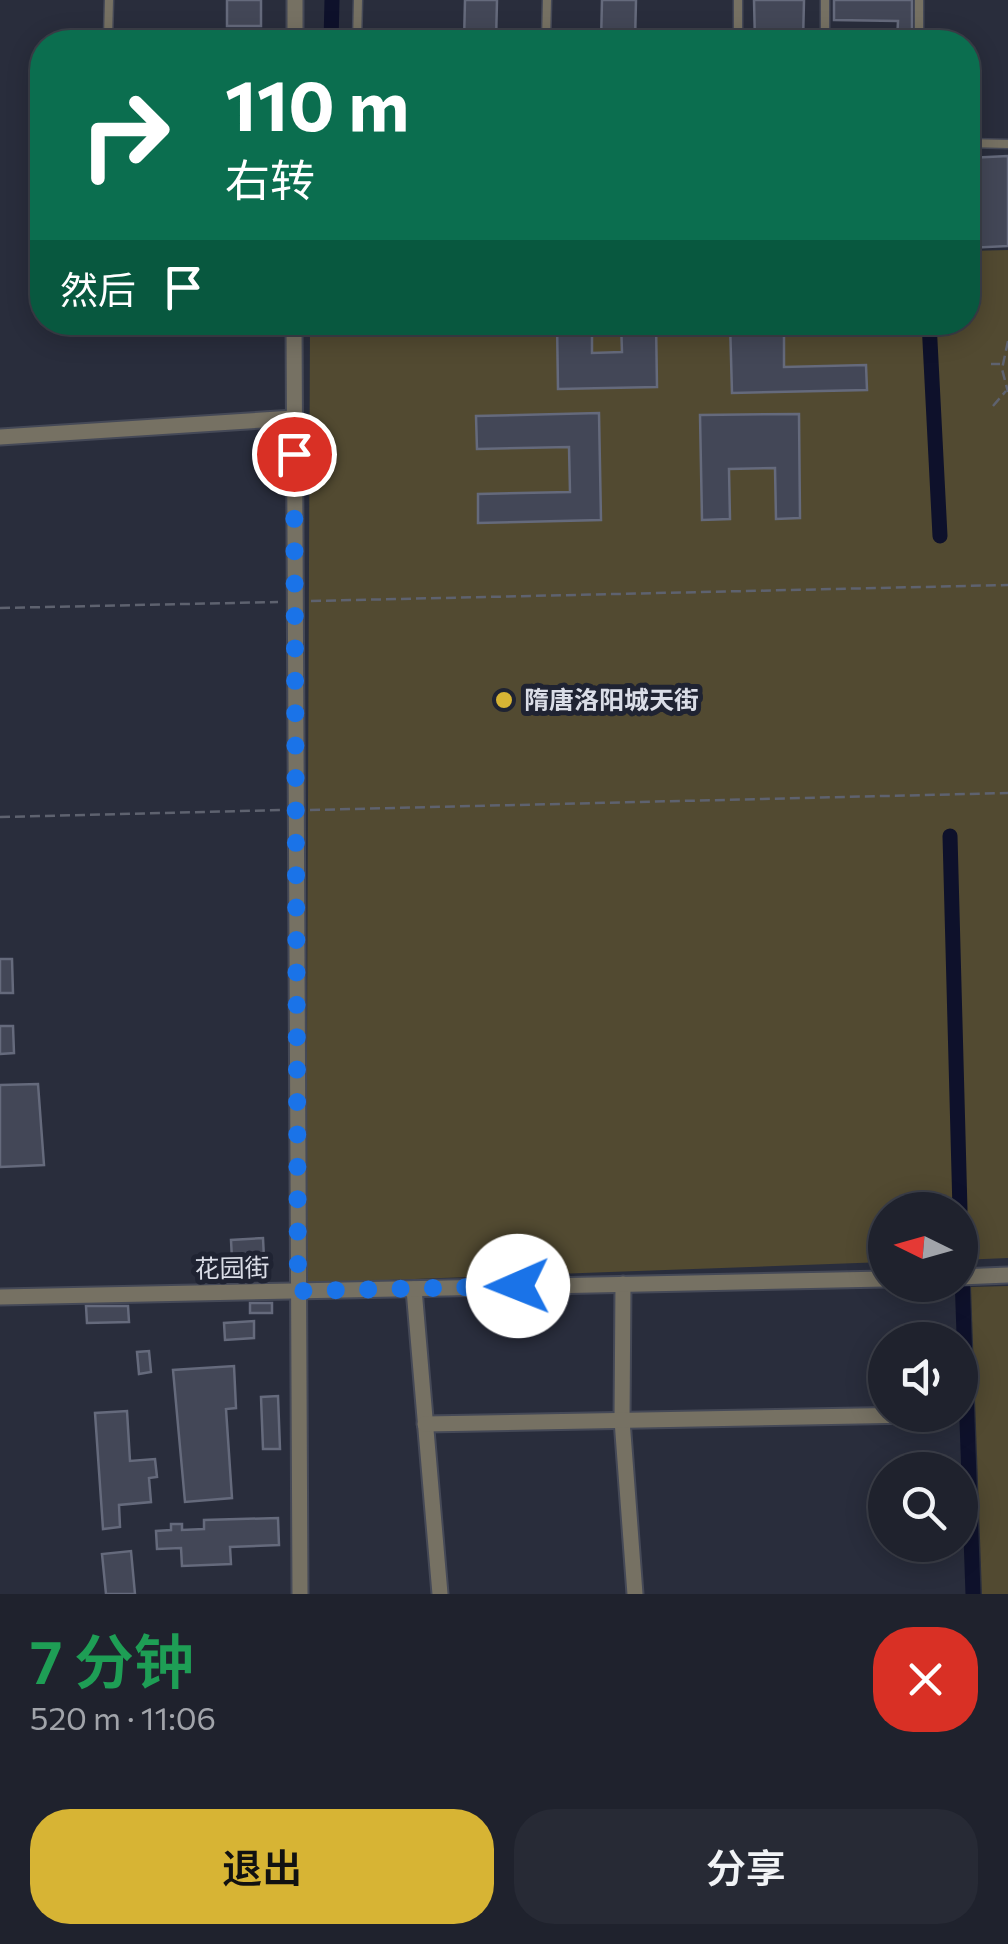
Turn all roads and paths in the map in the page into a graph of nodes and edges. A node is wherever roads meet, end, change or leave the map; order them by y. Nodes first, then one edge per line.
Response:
1 (108, 0) edge
2 (295, 0) edge
3 (358, 0) edge
4 (547, 0) edge
5 (738, 0) edge
6 (825, 0) edge
7 (919, 0) edge
8 (108, 30) edge
9 (295, 30) edge
10 (357, 30) edge
11 (546, 30) edge
12 (738, 30) edge
13 (825, 30) edge
14 (919, 30) edge
15 (980, 143) edge
16 (1008, 144) edge
17 (294, 335) edge
18 (1008, 341) edge
19 (991, 364) dead end
20 (1002, 364) junction
21 (1006, 378) edge
22 (1007, 390) edge
23 (992, 406) dead end
24 (294, 418) junction
25 (0, 436) edge
26 (1008, 585) edge
27 (295, 602) junction
28 (0, 608) edge
29 (1008, 794) edge
30 (296, 810) junction
31 (0, 816) edge
32 (868, 1279) edge
33 (623, 1284) junction
34 (414, 1289) junction
35 (298, 1291) junction
36 (0, 1296) edge
37 (868, 1416) edge
38 (622, 1420) junction
39 (425, 1424) junction
40 (300, 1594) edge
41 (440, 1594) edge
42 (636, 1594) edge

1 - 8 lane
2 - 9 street
3 - 10 lane
4 - 11 lane
5 - 12 lane
6 - 13 lane
7 - 14 lane
15 - 16 lane
17 - 24 street
18 - 20 path
19 - 20 path
20 - 21 path
21 - 22 path
22 - 23 path
24 - 25 street
24 - 27 street
26 - 27 path
27 - 28 path
27 - 30 street
29 - 30 path
30 - 31 path
30 - 35 street
32 - 33 street, 花园街
33 - 34 street, 花园街
33 - 38 street
34 - 35 street, 花园街
34 - 39 street
35 - 36 street, 花园街
35 - 40 street
37 - 38 street
38 - 39 street
38 - 42 street
39 - 41 street

